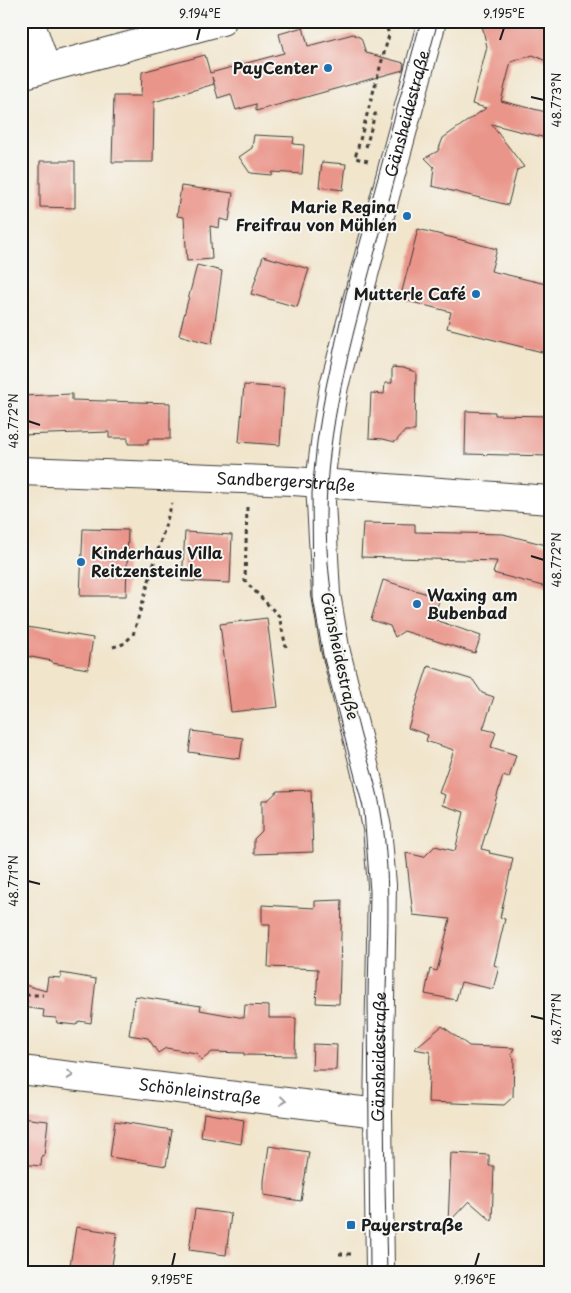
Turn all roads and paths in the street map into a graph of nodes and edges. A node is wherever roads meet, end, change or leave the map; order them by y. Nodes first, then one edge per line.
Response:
1 (30, 21) edge
2 (222, 21) edge
3 (385, 21) edge
4 (432, 21) edge
5 (34, 72) edge
6 (375, 114) dead end
7 (359, 145) junction
8 (366, 147) junction
9 (373, 149) dead end
10 (355, 158) dead end
11 (21, 471) edge
12 (248, 479) junction
13 (320, 483) junction
14 (550, 500) edge
15 (168, 518) dead end
16 (113, 647) dead end
17 (286, 647) dead end
18 (43, 996) dead end
19 (21, 1034) edge
20 (21, 1070) edge
21 (378, 1113) junction
22 (339, 1254) dead end
23 (355, 1263) dead end
24 (380, 1272) edge

1 - 5 street
2 - 5 street
3 - 7 path
4 - 13 street, Gänsheidestraße
6 - 8 path
7 - 8 path
7 - 10 path
8 - 9 path
11 - 12 street, Sandbergerstraße
12 - 13 street, Sandbergerstraße
12 - 17 path
13 - 14 street, Sandbergerstraße
13 - 21 street, Gänsheidestraße
15 - 16 path
18 - 19 path
20 -> 21 street, Schönleinstraße
21 - 24 street, Gänsheidestraße
22 - 23 path

